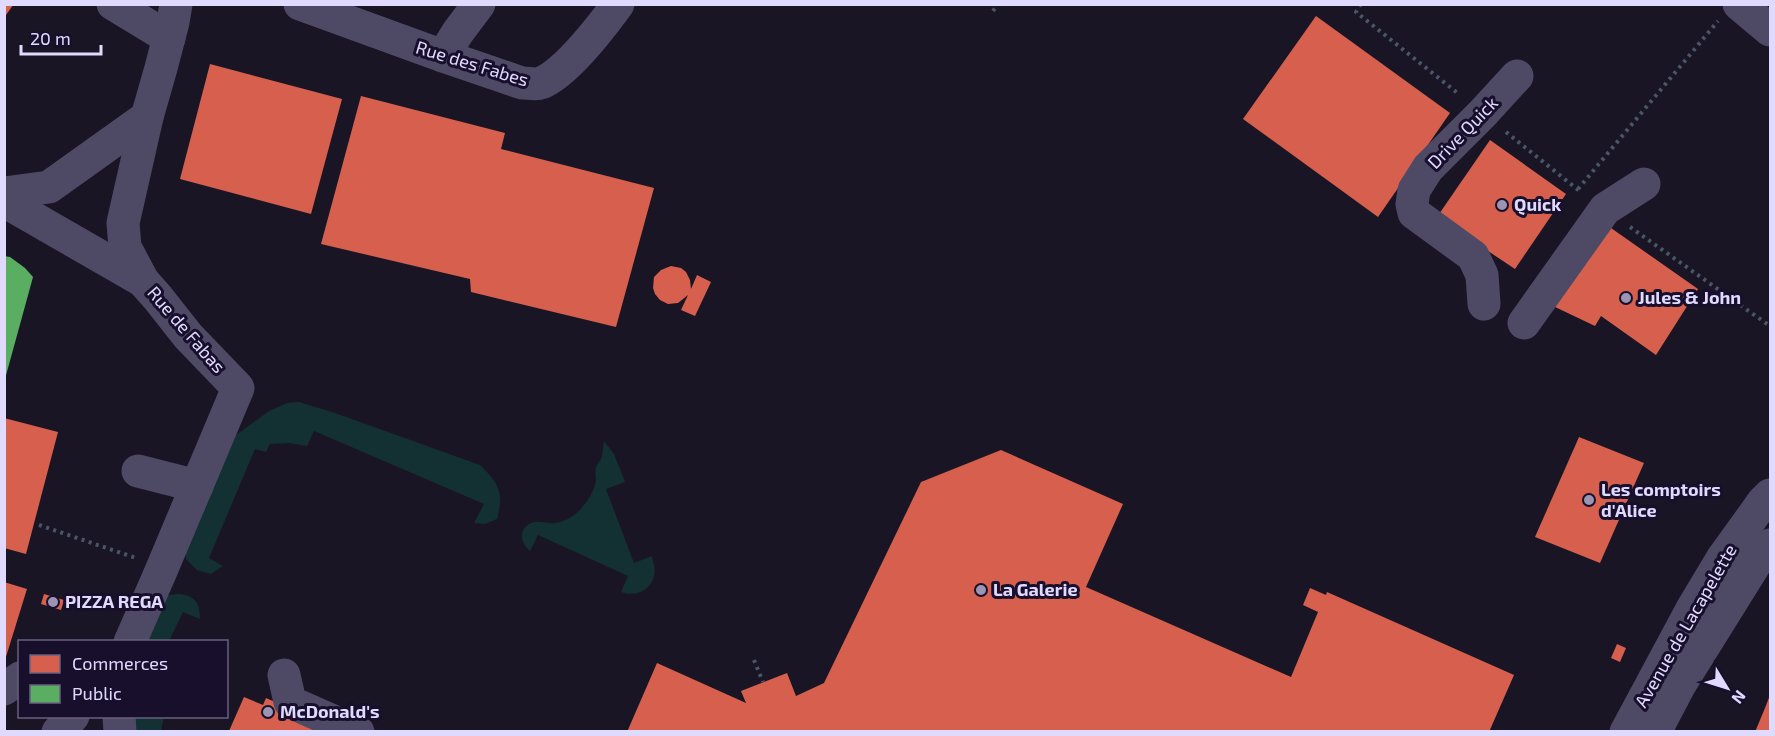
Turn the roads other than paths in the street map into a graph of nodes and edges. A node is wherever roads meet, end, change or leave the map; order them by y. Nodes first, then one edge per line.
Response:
1 (113, 4) edge
2 (176, 4) edge
3 (300, 4) edge
4 (479, 4) edge
5 (618, 4) edge
6 (1732, 9) edge
7 (1770, 30) edge
8 (169, 38) junction
9 (443, 56) junction
10 (1517, 76) dead end
11 (147, 117) junction
12 (1644, 184) dead end
13 (4, 193) edge
14 (4, 201) edge
15 (143, 281) junction
16 (1484, 304) dead end
17 (1524, 323) dead end
18 (138, 471) dead end
19 (197, 486) junction
20 (1770, 495) edge
21 (1770, 526) edge
22 (1722, 559) junction
23 (1765, 560) edge
24 (131, 640) edge
25 (284, 675) dead end
26 (18, 679) edge
27 (4, 689) edge
28 (72, 718) edge
29 (58, 732) edge
30 (358, 732) edge
31 (1626, 732) edge
32 (1655, 732) edge

1 - 8 street
2 - 8 street, Rue de Fabas
3 - 9 street, Rue des Fabes
4 - 9 street
5 - 9 street, Rue des Fabes
6 - 7 street
8 - 11 street, Rue de Fabas
10 - 16 street, Drive Quick
11 - 13 street
11 - 15 street, Rue de Fabas
12 - 17 street
14 - 15 street
15 - 19 street, Rue de Fabas
18 - 19 street
19 - 24 street, Rue de Fabas
20 - 22 street, Avenue de Lacapelette
21 - 22 street
22 - 31 street, Avenue de Lacapelette
23 - 32 street, Avenue de Lacapelette
25 - 30 street
26 - 27 street
28 - 29 street

